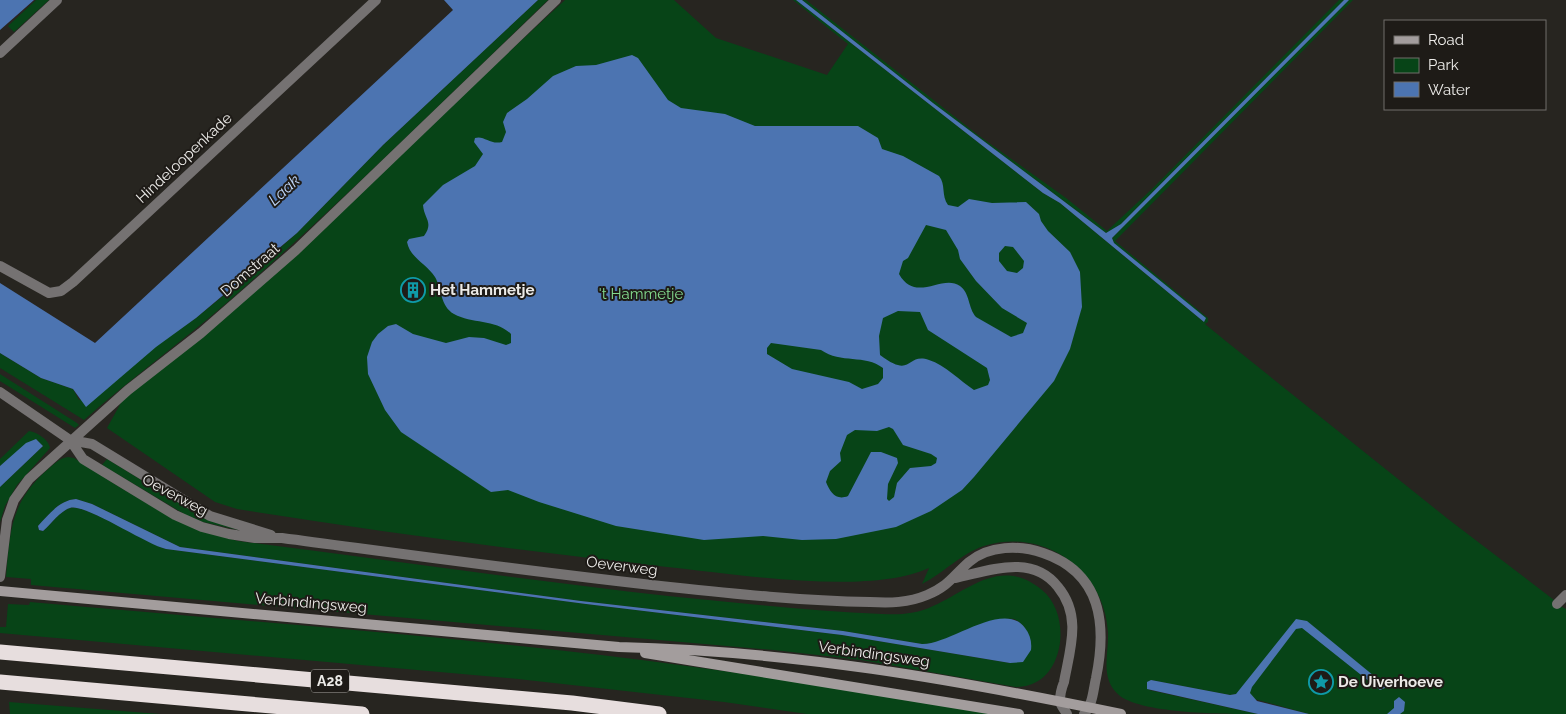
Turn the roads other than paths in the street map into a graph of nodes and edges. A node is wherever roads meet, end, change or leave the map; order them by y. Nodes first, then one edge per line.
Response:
1 (57, 0) edge
2 (376, 0) edge
3 (556, 0) edge
4 (1, 51) edge
5 (0, 266) edge
6 (0, 392) edge
7 (70, 440) junction
8 (282, 538) junction
9 (0, 577) edge
10 (955, 578) junction
11 (0, 591) edge
12 (1566, 596) edge
13 (1557, 604) dead end
14 (620, 648) junction
15 (0, 652) edge
16 (0, 682) edge
17 (1060, 702) junction
18 (1087, 711) edge
19 (362, 714) edge
20 (659, 714) edge
21 (1019, 714) edge
22 (1067, 714) edge
23 (1121, 714) edge

1 - 4 street
2 - 5 street, Hindeloopenkade
3 - 7 street, Domstraat
6 - 7 street, Oeverweg
7 - 8 street, Oeverweg
7 - 8 street, Oeverweg
7 - 9 street, Domstraat
8 - 10 street, Oeverweg
10 - 17 street, Oeverweg
10 - 18 street, Oeverweg
11 - 14 main road, Verbindingsweg
12 - 13 street
14 - 17 main road, Verbindingsweg
14 - 21 main road, Verbindingsweg
15 - 20 highway, A28
16 - 19 highway, A28
17 - 18 main road, Verbindingsweg
17 - 22 street
18 - 23 main road, Verbindingsweg

